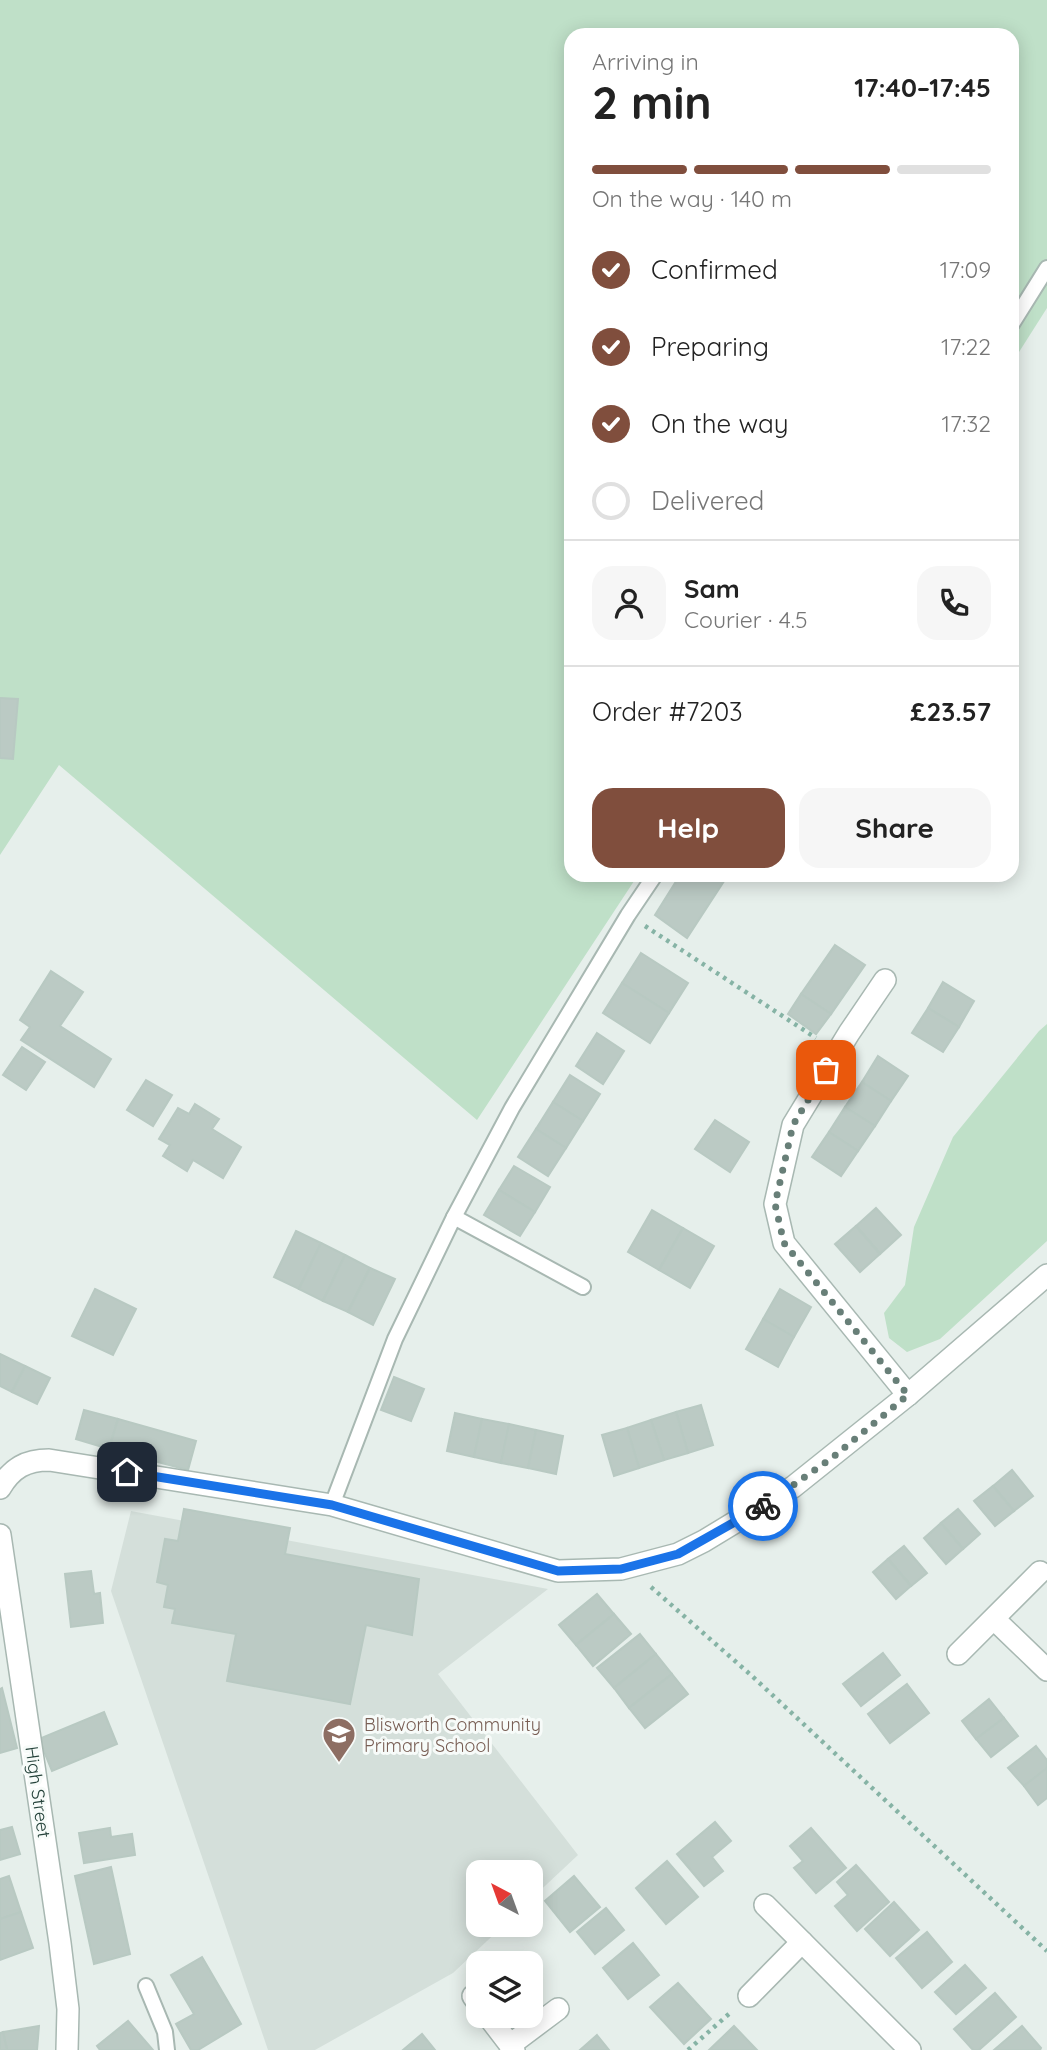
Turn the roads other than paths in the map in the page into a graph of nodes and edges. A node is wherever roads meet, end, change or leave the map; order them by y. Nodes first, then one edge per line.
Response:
1 (1047, 268) edge
2 (1019, 313) edge
3 (650, 882) edge
4 (885, 980) dead end
5 (453, 1217) junction
6 (1047, 1275) edge
7 (583, 1287) dead end
8 (908, 1395) junction
9 (4, 1472) edge
10 (332, 1505) junction
11 (0, 1535) edge
12 (1040, 1572) dead end
13 (6, 1605) edge
14 (994, 1619) junction
15 (958, 1654) dead end
16 (1047, 1670) edge
17 (765, 1905) dead end
18 (802, 1942) junction
19 (146, 1986) dead end
20 (750, 1996) road end
21 (558, 2009) dead end
22 (497, 2028) edge
23 (512, 2048) edge
24 (67, 2050) edge
25 (167, 2050) edge
26 (910, 2050) edge

1 - 2 lane
3 - 5 lane
4 - 8 street
5 - 7 lane
5 - 10 lane
6 - 8 street
8 - 10 street
9 - 10 street
11 - 13 street, High Street
12 - 14 street
13 - 24 street, High Street
14 - 15 street
14 - 16 street
17 - 18 street
18 - 20 street
18 - 26 street
19 - 25 lane
21 - 23 street
22 - 23 street

